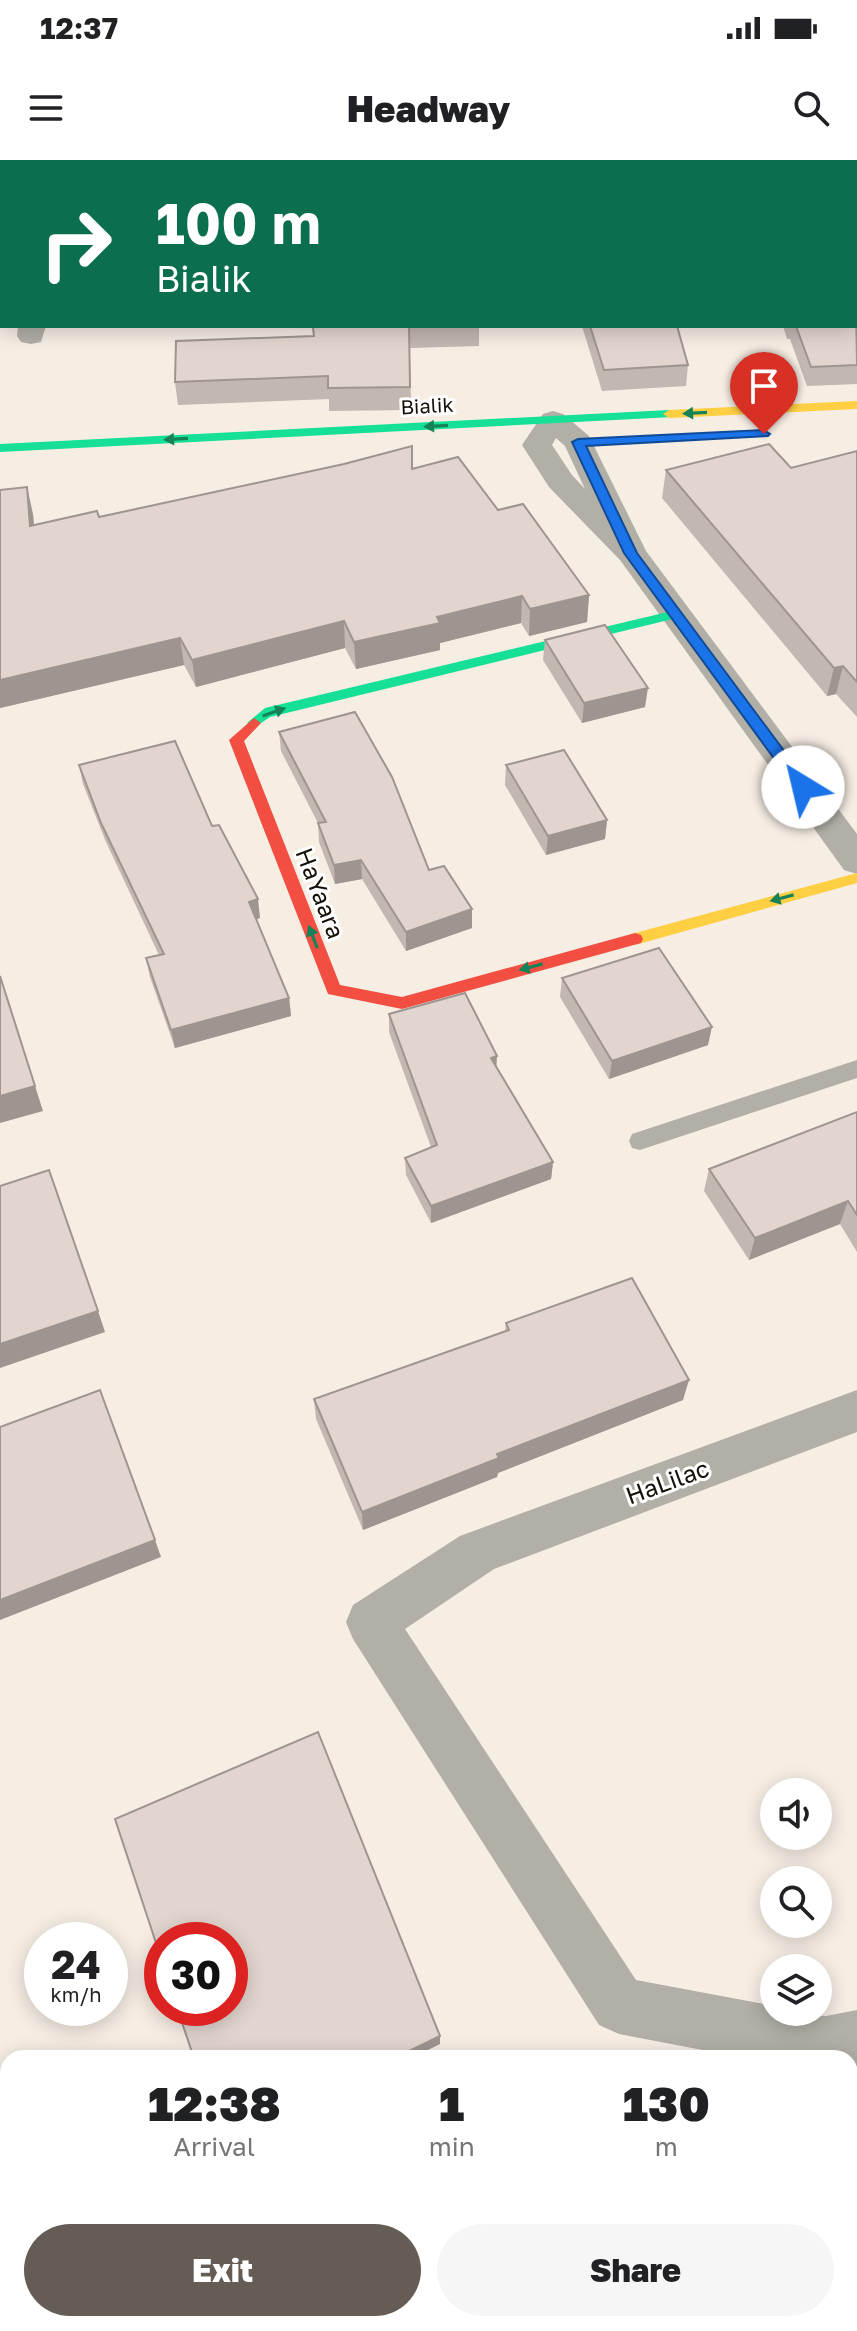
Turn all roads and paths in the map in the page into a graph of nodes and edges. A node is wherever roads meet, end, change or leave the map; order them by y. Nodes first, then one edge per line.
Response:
1 (857, 405) edge
2 (537, 437) junction
3 (0, 448) edge
4 (631, 553) junction
5 (676, 614) junction
6 (857, 861) edge
7 (857, 878) edge
8 (857, 1069) edge
9 (640, 1141) dead end
10 (857, 1411) edge
11 (857, 2039) edge

1 -> 2 street, Bialik
2 -> 3 street, Bialik
2 - 4 street
2 - 4 street
4 - 5 street
5 - 6 street
7 -> 5 street, HaYaara
8 - 9 lane
10 - 11 street, HaLilac

